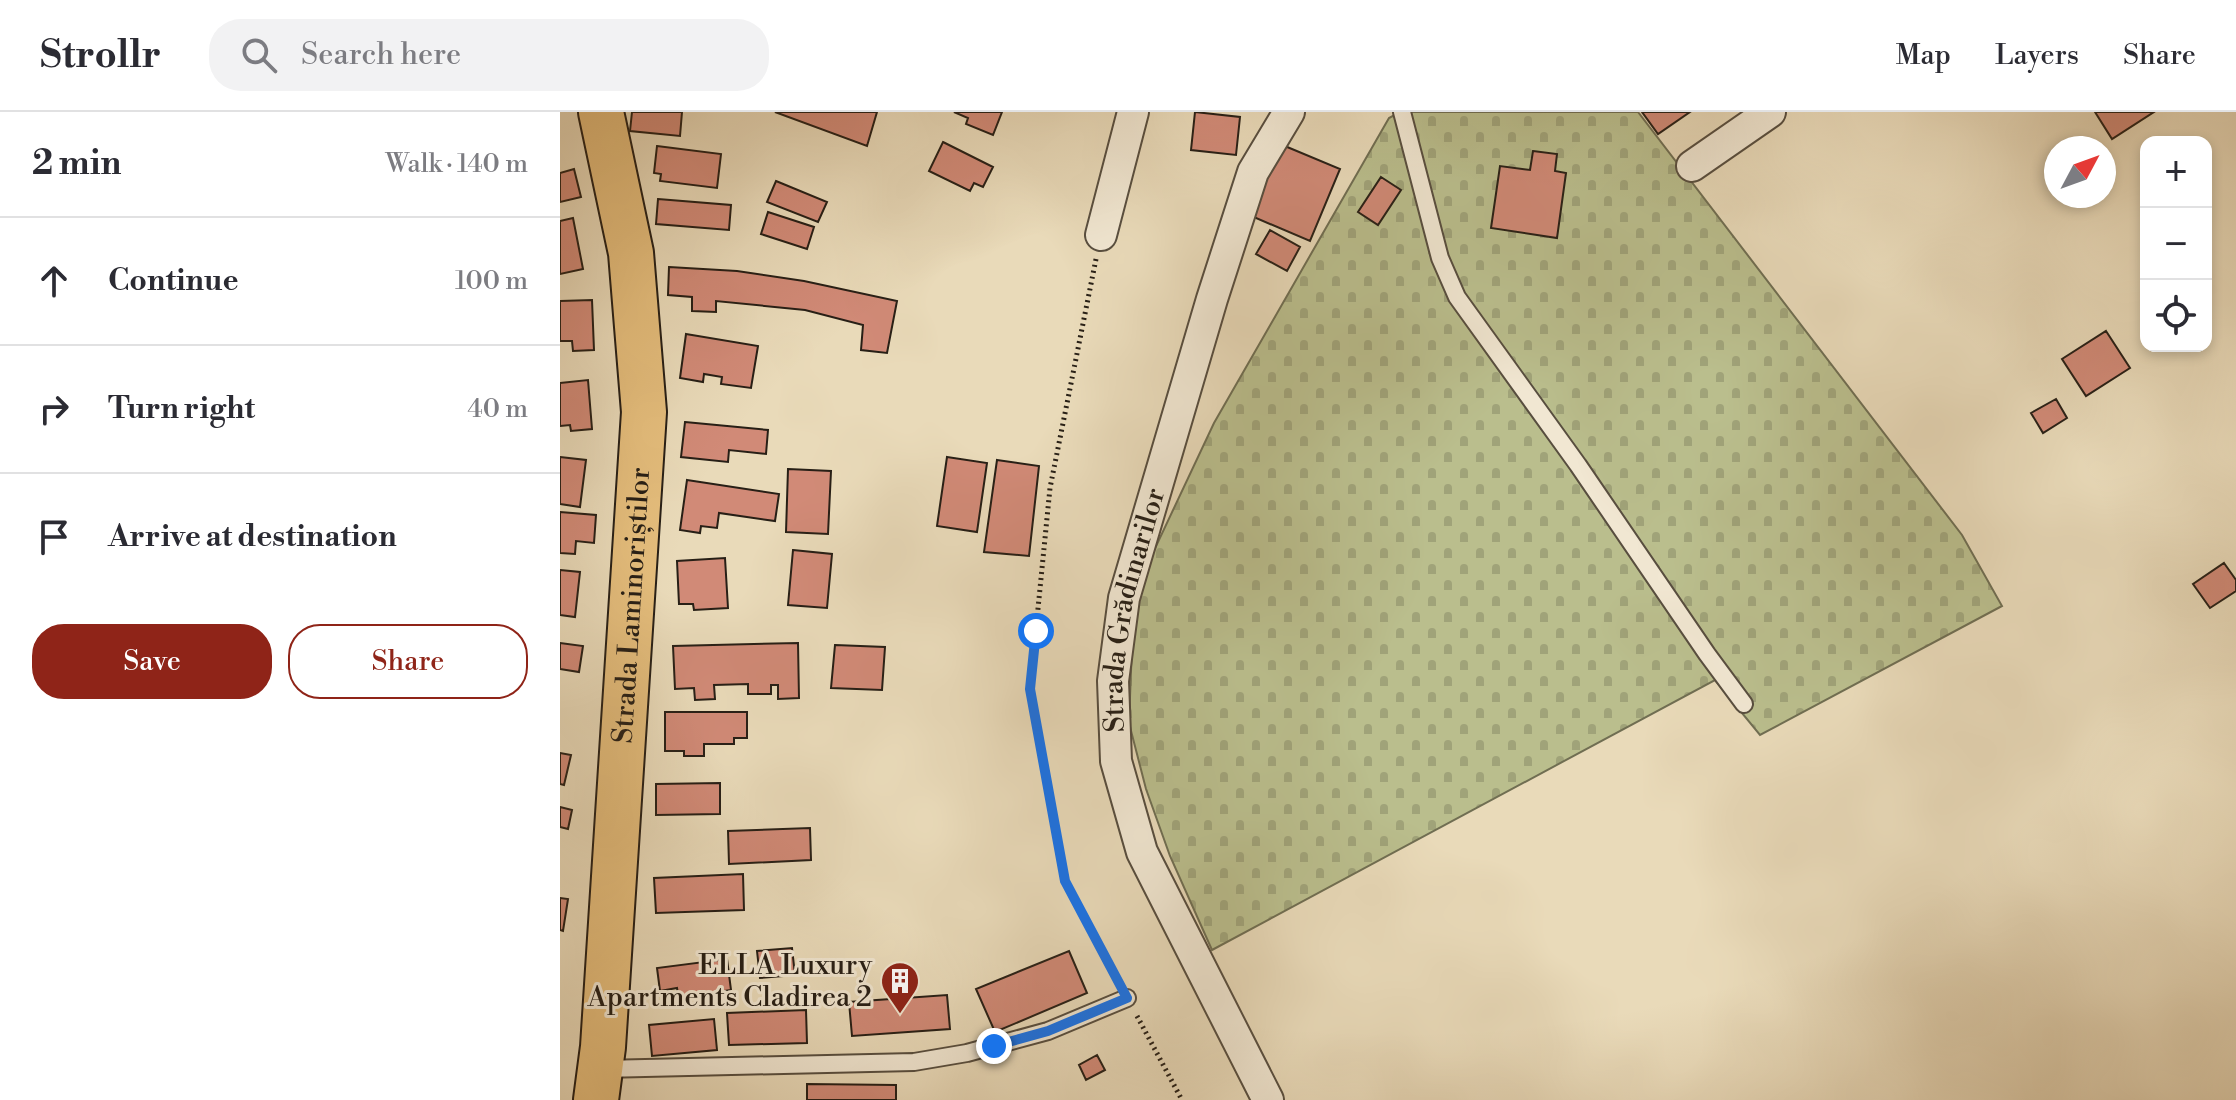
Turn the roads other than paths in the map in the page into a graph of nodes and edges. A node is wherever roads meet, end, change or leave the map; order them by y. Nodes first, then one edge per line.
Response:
1 (601, 112) edge
2 (1133, 112) edge
3 (1289, 112) edge
4 (1402, 112) edge
5 (1770, 112) edge
6 (1692, 166) dead end
7 (1101, 235) road end
8 (1744, 704) dead end
9 (1127, 998) road end
10 (598, 1084) edge
11 (1268, 1100) edge

1 - 10 main road, Strada Laminoriștilor
2 - 7 street
3 - 11 street, Strada Grădinarilor
4 - 8 lane
5 - 6 street
9 - 10 lane

